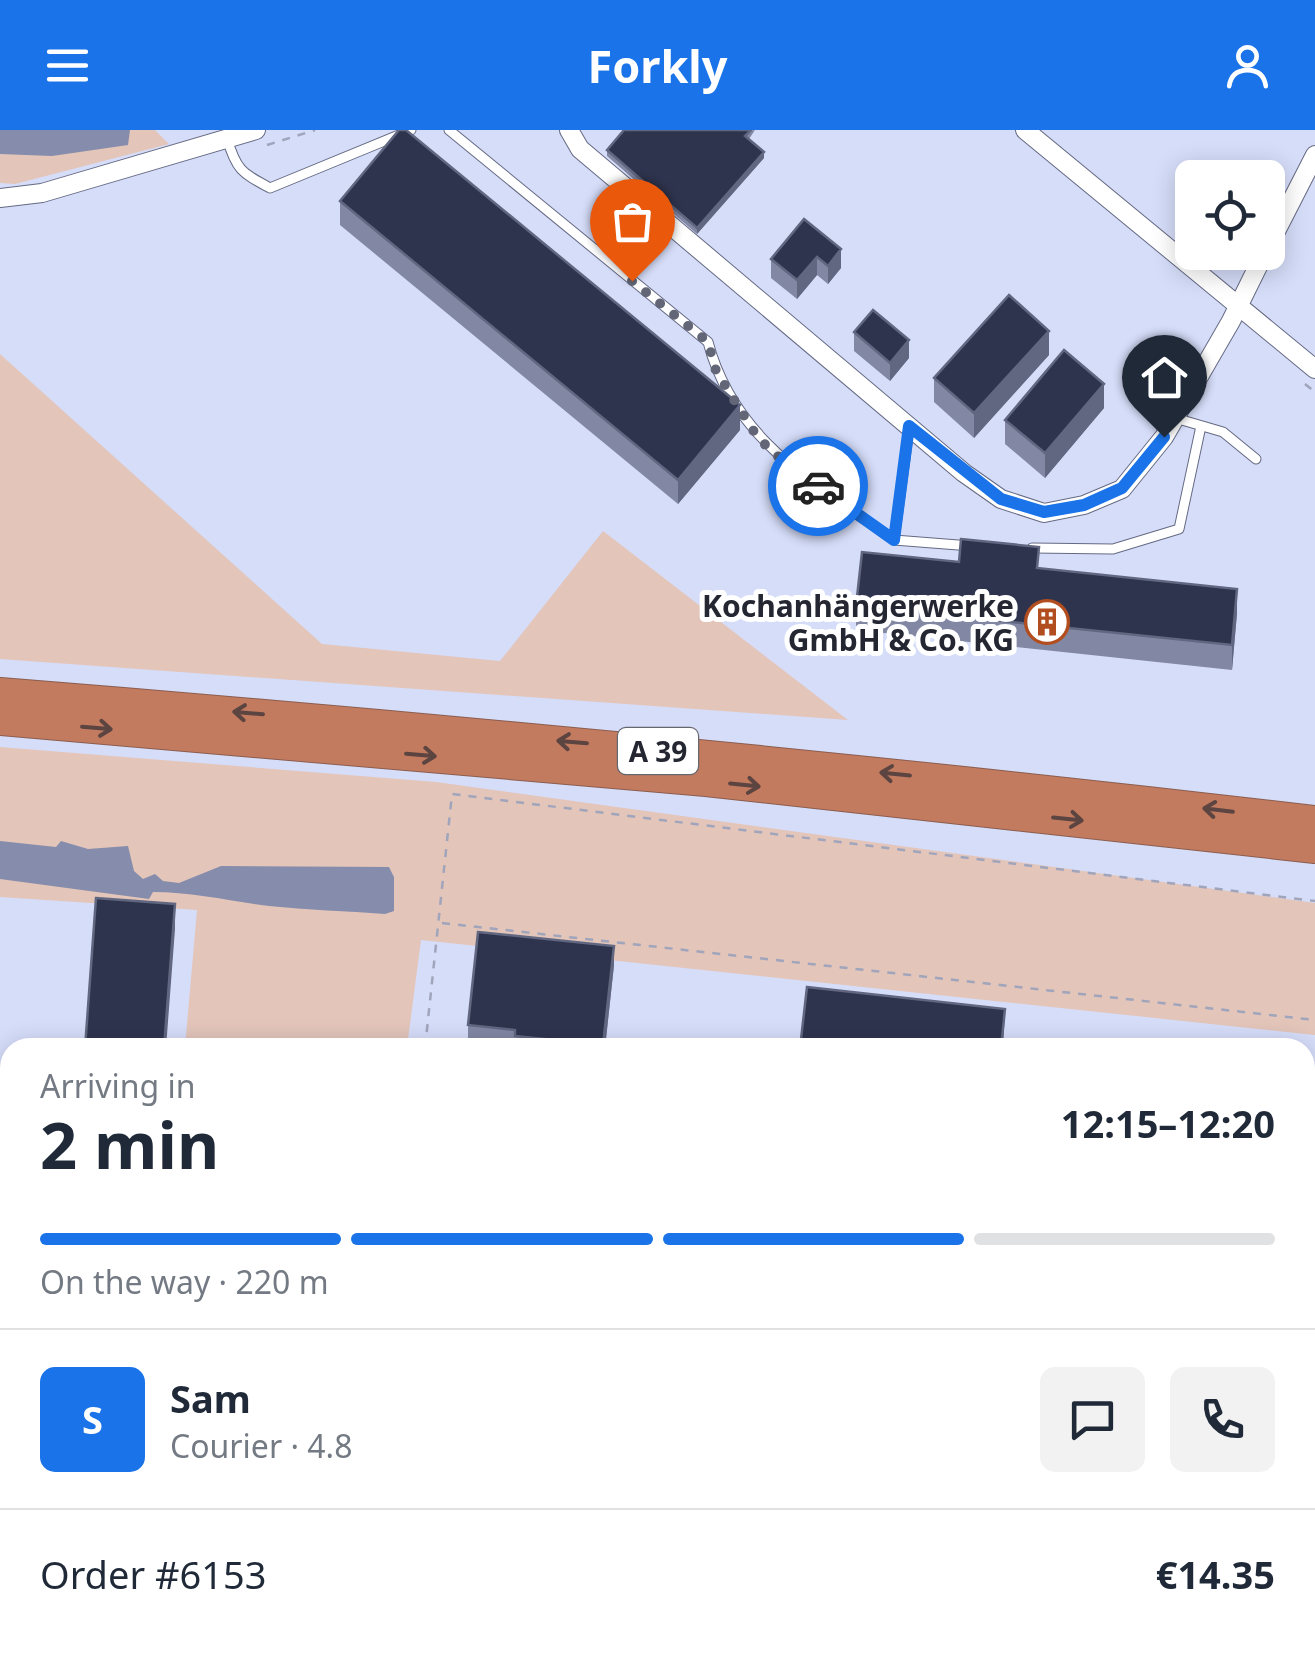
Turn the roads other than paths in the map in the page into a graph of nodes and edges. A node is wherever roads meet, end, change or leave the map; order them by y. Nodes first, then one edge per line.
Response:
1 (256, 130) edge
2 (411, 130) edge
3 (449, 130) edge
4 (569, 130) edge
5 (1026, 130) edge
6 (227, 138) junction
7 (1315, 155) edge
8 (0, 198) edge
9 (1285, 213) edge
10 (1256, 270) edge
11 (1238, 304) junction
12 (1315, 370) edge
13 (1175, 418) junction
14 (909, 426) junction
15 (1201, 426) junction
16 (1256, 459) dead end
17 (894, 540) junction
18 (983, 547) edge
19 (1020, 548) edge
20 (0, 693) edge
21 (0, 720) edge
22 (1315, 821) edge
23 (1315, 848) edge

1 - 6 street
2 - 6 lane
3 - 17 lane
4 - 14 street
5 - 11 street
6 - 8 street
7 - 9 street
10 - 11 street
11 - 12 street
11 - 13 street
13 - 14 street
13 - 15 lane
14 - 17 lane
15 - 16 lane
15 - 19 lane
17 - 18 lane
22 -> 20 highway, A 39
21 -> 23 highway, A 39

